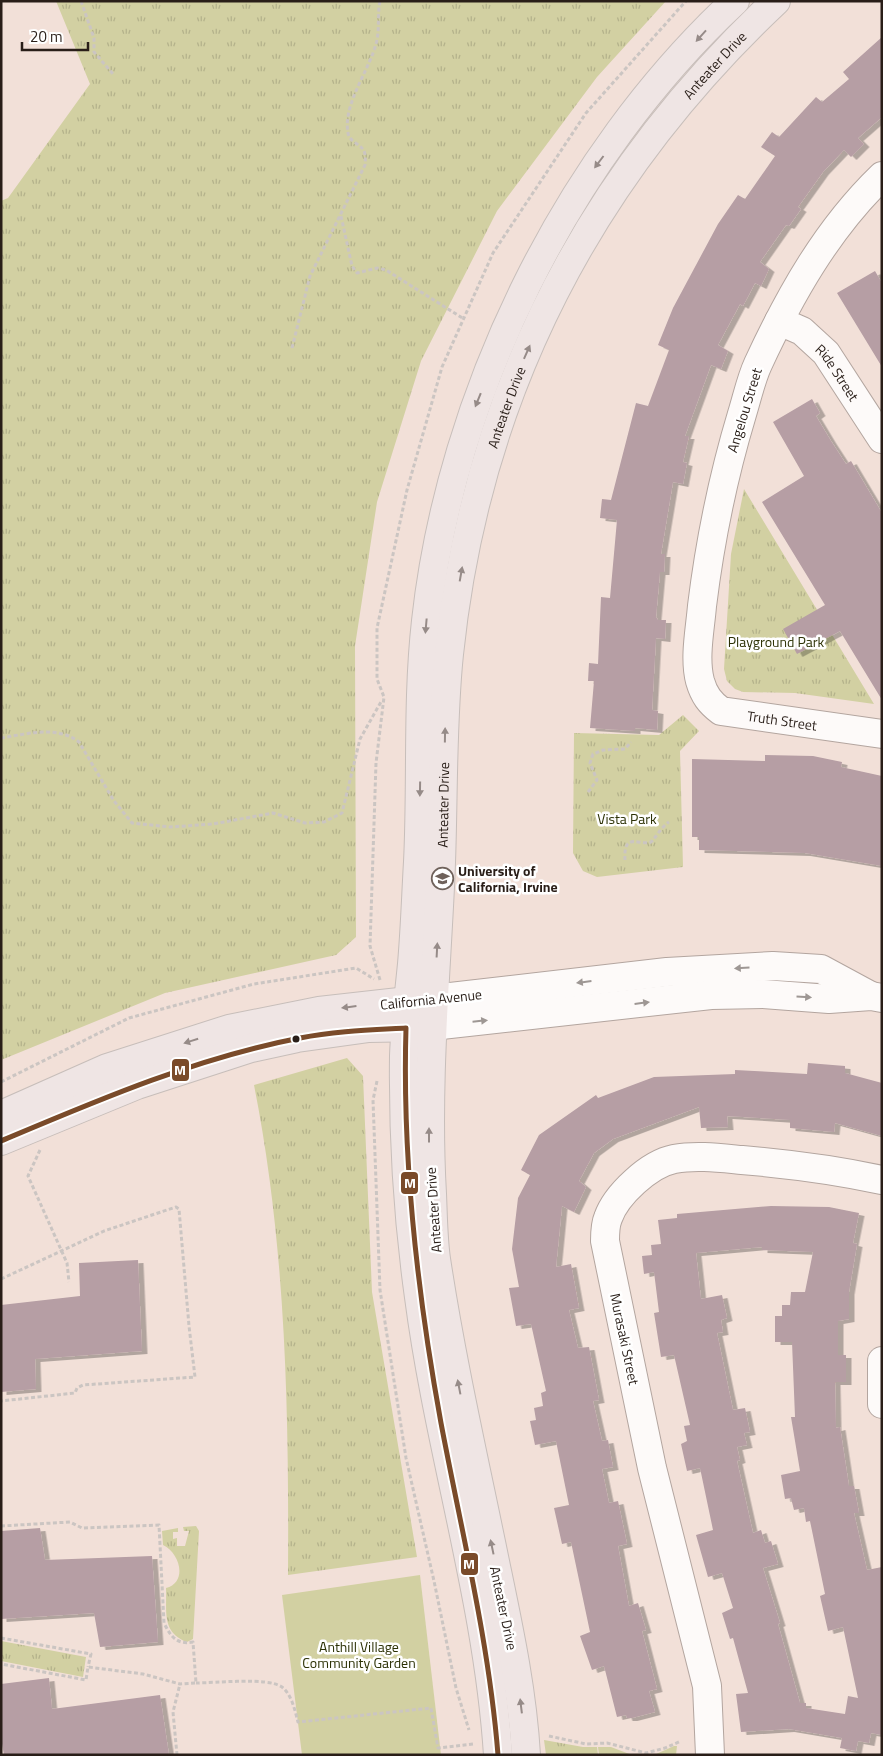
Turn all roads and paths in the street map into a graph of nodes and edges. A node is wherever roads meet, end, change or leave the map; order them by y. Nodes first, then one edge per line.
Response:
1 (82, 1) edge
2 (380, 1) edge
3 (735, 1) edge
4 (776, 1) edge
5 (113, 74) dead end
6 (882, 176) edge
7 (341, 216) junction
8 (464, 319) dead end
9 (779, 321) junction
10 (292, 348) dead end
11 (882, 439) edge
12 (700, 680) joint
13 (384, 697) dead end
14 (882, 734) edge
15 (1, 738) edge
16 (630, 742) dead end
17 (588, 792) dead end
18 (669, 822) dead end
19 (625, 860) dead end
20 (381, 983) dead end
21 (876, 997) edge
22 (419, 1013) junction
23 (378, 1079) dead end
24 (1, 1082) edge
25 (1, 1115) edge
26 (1, 1141) edge
27 (37, 1143) dead end
28 (882, 1180) edge
29 (62, 1250) junction
30 (1, 1279) edge
31 (69, 1282) dead end
32 (882, 1361) edge
33 (1, 1401) edge
34 (882, 1404) edge
35 (1, 1526) edge
36 (1, 1638) edge
37 (1, 1664) edge
38 (88, 1667) junction
39 (196, 1683) junction
40 (180, 1684) junction
41 (681, 1740) dead end
42 (485, 1747) edge
43 (526, 1747) edge
44 (177, 1755) edge
45 (710, 1755) edge

1 - 5 path
2 - 7 path
3 -> 22 main road, Anteater Drive
22 -> 4 main road, Anteater Drive
6 - 9 street, Angelou Street
7 - 8 path
7 - 10 path
9 - 11 street, Ride Street
9 - 12 street, Angelou Street
12 - 14 street, Truth Street
13 - 15 path
16 - 17 path
18 - 19 path
20 - 24 path
21 - 22 street, California Avenue
22 -> 25 main road, California Avenue
22 - 26 main road, California Avenue
22 - 42 main road, Anteater Drive
43 -> 22 main road, Anteater Drive
23 - 42 path
27 - 29 path
28 - 45 street, Murasaki Street
29 - 30 path
29 - 31 path
29 - 33 path
32 - 34 street
35 - 39 path
36 - 38 path
37 - 38 path
38 - 40 path
39 - 40 path
39 - 42 path
40 - 44 path
41 - 43 path

